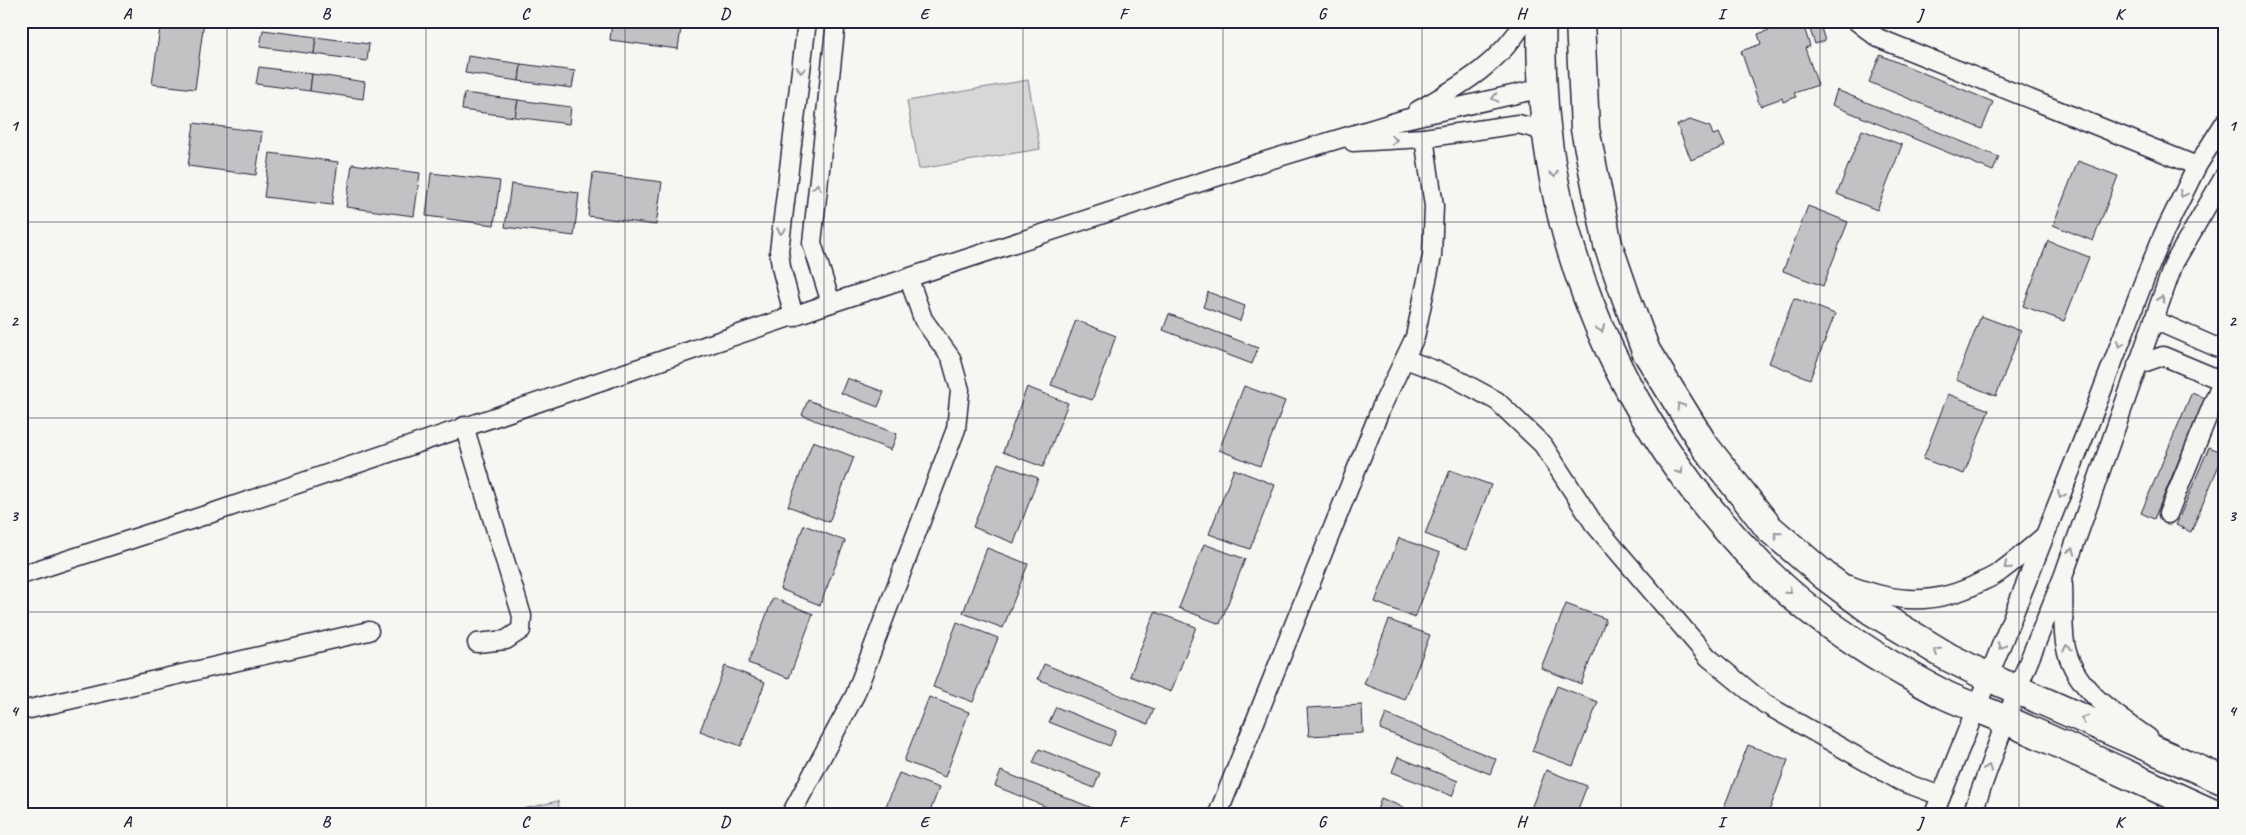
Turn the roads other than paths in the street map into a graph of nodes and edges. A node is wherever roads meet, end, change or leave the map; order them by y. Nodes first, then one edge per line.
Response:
1 (806, 21) edge
2 (836, 21) edge
3 (1525, 21) edge
4 (1542, 21) edge
5 (1580, 21) edge
6 (1856, 21) edge
7 (1543, 88) junction
8 (1405, 119) junction
9 (2225, 122) edge
10 (1424, 138) junction
11 (1547, 141) junction
12 (1327, 144) junction
13 (2197, 166) junction
14 (2222, 187) edge
15 (909, 278) junction
16 (830, 303) junction
17 (794, 317) junction
18 (2154, 320) junction
19 (2225, 351) edge
20 (1404, 359) junction
21 (2137, 365) junction
22 (2224, 381) edge
23 (464, 426) junction
24 (2168, 514) dead end
25 (2045, 536) junction
26 (21, 575) edge
27 (1825, 576) junction
28 (2063, 577) junction
29 (369, 631) dead end
30 (477, 643) dead end
31 (1988, 677) junction
32 (2017, 690) junction
33 (1977, 708) junction
34 (21, 711) edge
35 (2006, 719) junction
36 (2186, 764) junction
37 (2225, 781) edge
38 (1940, 796) junction
39 (1974, 813) edge
40 (791, 814) edge
41 (1218, 814) edge
42 (1934, 814) edge
43 (2214, 814) edge

1 -> 17 street
16 -> 2 street
3 - 8 street
4 - 7 main road
27 -> 5 main road
6 - 13 street
7 -> 8 street
7 - 11 main road
8 - 12 street
9 - 13 street
10 - 11 street
12 -> 10 street
10 - 20 street
11 -> 33 main road
12 - 15 street
13 -> 25 street
18 -> 14 street
15 - 16 street
15 - 40 street
16 - 17 street
17 - 23 street
18 - 19 street
18 - 21 street
20 - 38 street
20 - 41 street
21 - 22 street
28 -> 21 street
22 - 24 street
23 - 26 street
23 - 30 street
25 -> 27 street
25 -> 31 street
31 -> 27 main road
28 - 32 street
36 -> 28 street
29 - 34 street
31 - 32 main road
31 - 33 street
32 - 35 street
36 -> 32 main road
33 - 35 main road
33 - 38 street
39 -> 35 street
35 - 43 main road
36 - 37 main road
38 - 42 street

